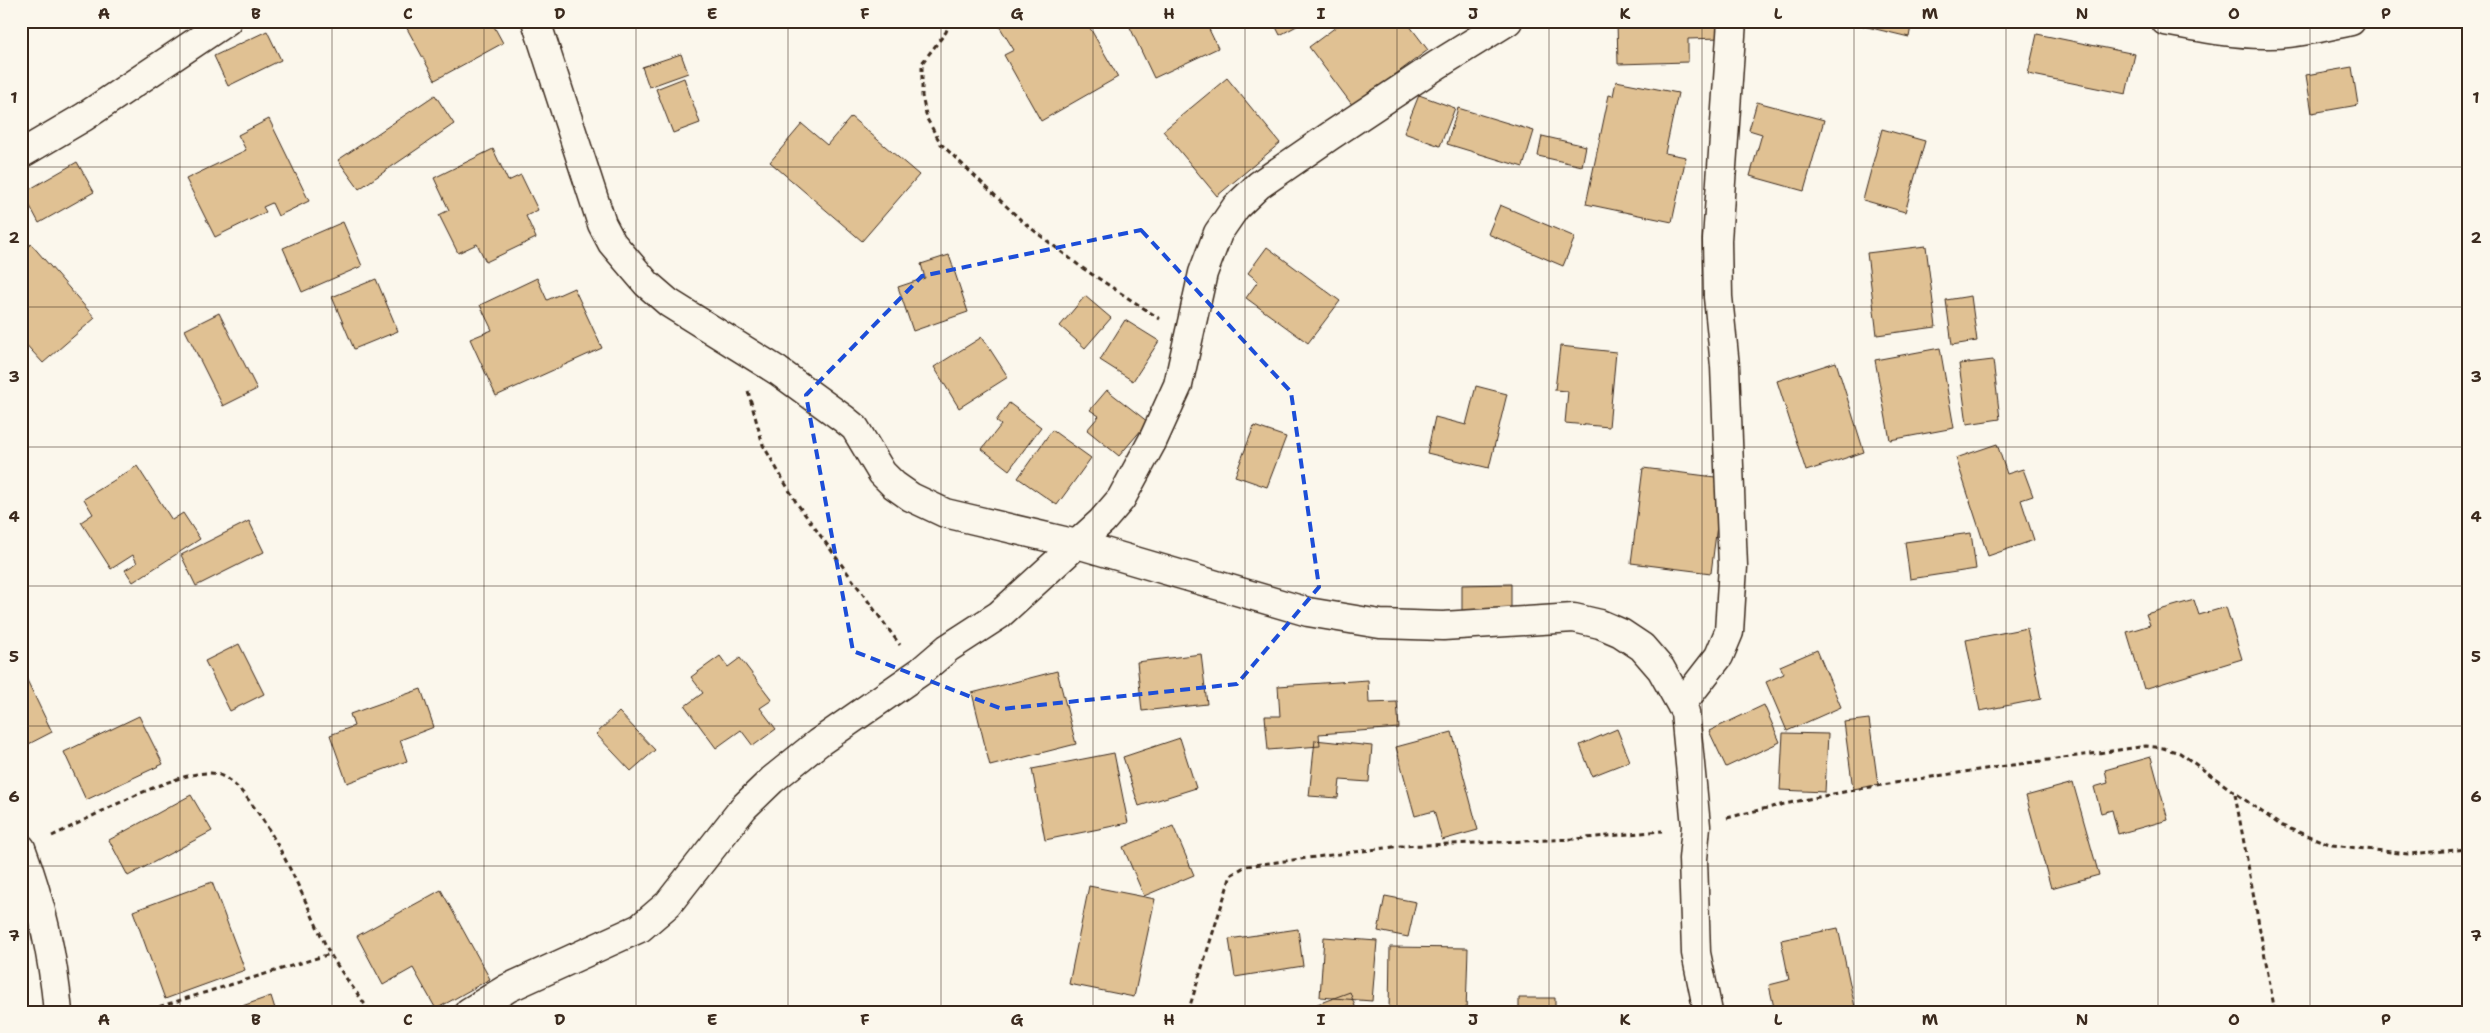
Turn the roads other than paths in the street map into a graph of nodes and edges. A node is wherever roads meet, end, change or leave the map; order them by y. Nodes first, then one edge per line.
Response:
1 (227, 21) edge
2 (536, 21) edge
3 (1508, 21) edge
4 (1732, 21) edge
5 (2165, 21) edge
6 (2351, 21) edge
7 (21, 154) edge
8 (1077, 544) junction
9 (1681, 705) junction
10 (22, 849) edge
11 (58, 1012) edge
12 (469, 1012) edge
13 (1708, 1012) edge

1 - 7 street
2 - 8 street
3 - 8 street
4 - 9 street
5 - 6 street
8 - 9 street
8 - 12 street
9 - 13 street
10 - 11 street

